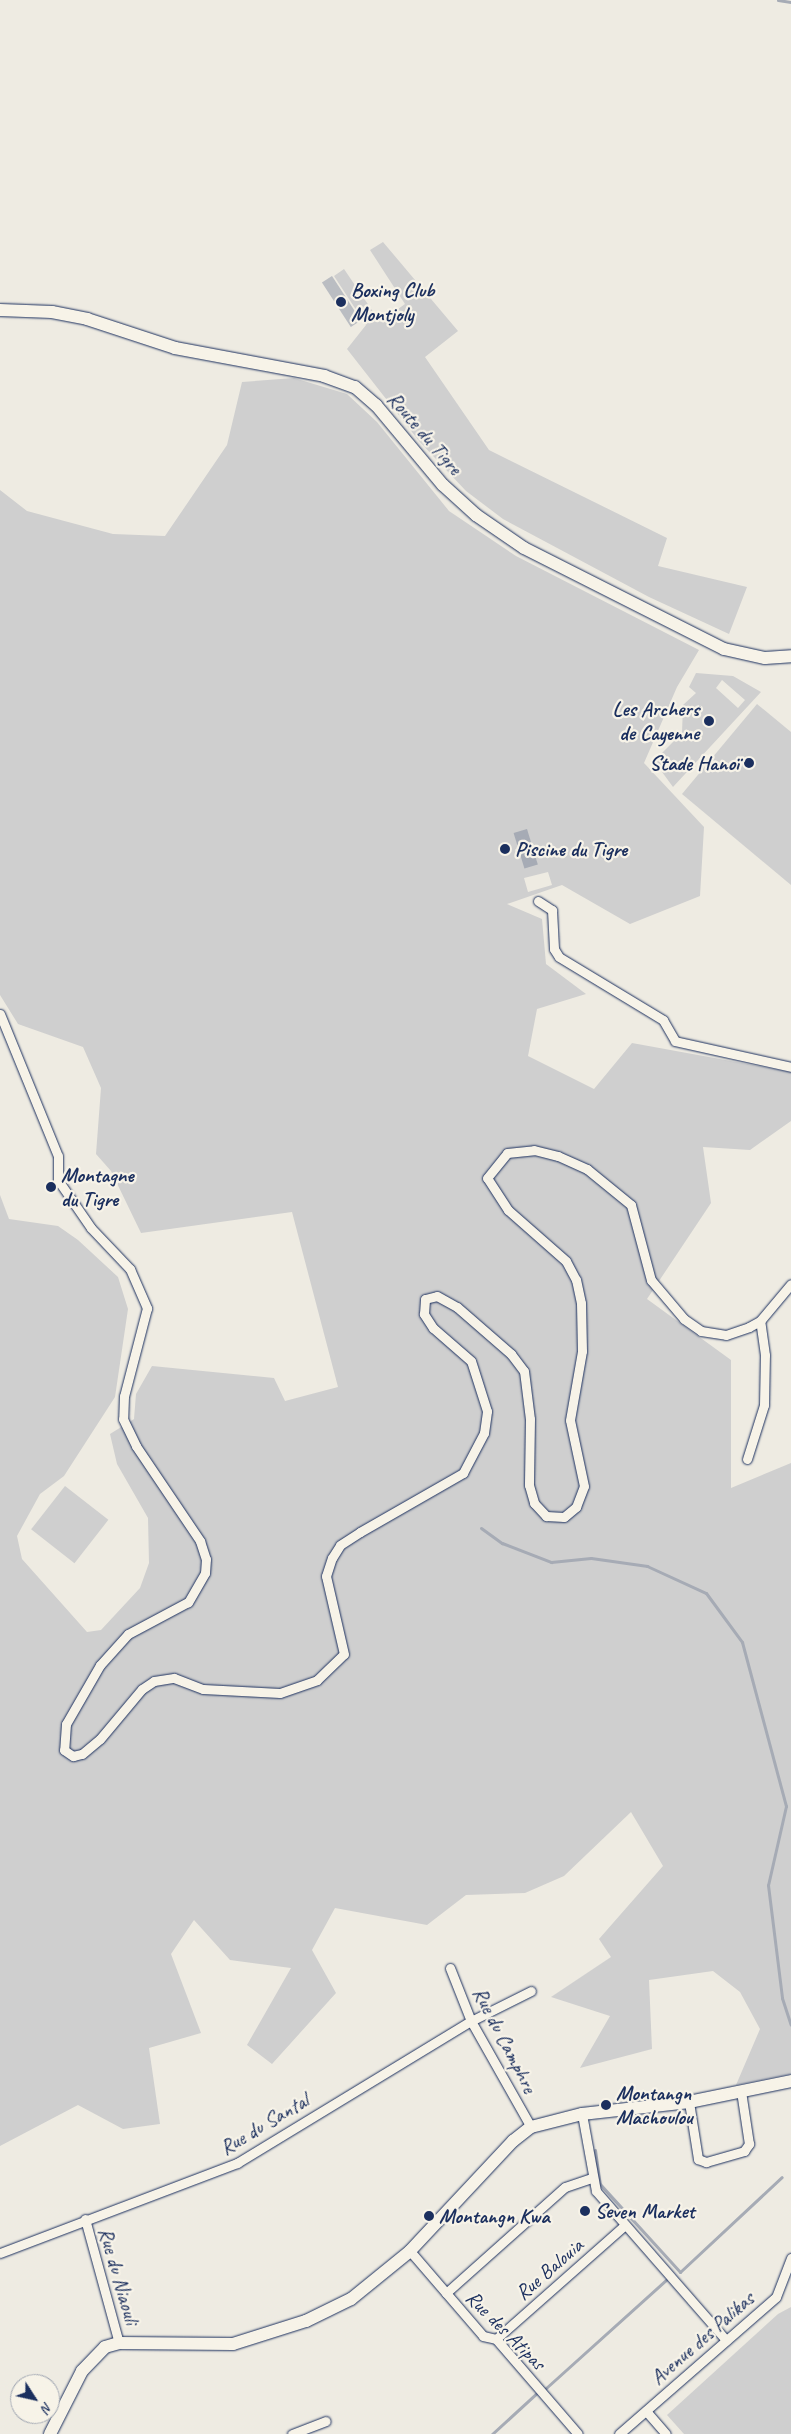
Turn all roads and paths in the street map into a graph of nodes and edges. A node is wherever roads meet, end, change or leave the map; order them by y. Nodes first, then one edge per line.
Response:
1 (0, 310) edge
2 (791, 656) edge
3 (538, 901) dead end
4 (0, 1014) edge
5 (791, 1067) edge
6 (791, 1284) edge
7 (760, 1321) junction
8 (746, 1459) dead end
9 (450, 1968) dead end
10 (531, 1991) dead end
11 (471, 2020) junction
12 (791, 2080) edge
13 (741, 2091) junction
14 (689, 2102) junction
15 (582, 2114) junction
16 (531, 2127) junction
17 (591, 2178) junction
18 (85, 2219) junction
19 (625, 2225) junction
20 (410, 2251) junction
21 (0, 2253) edge
22 (791, 2258) edge
23 (446, 2293) junction
24 (496, 2339) junction
25 (726, 2340) junction
26 (119, 2343) junction
27 (646, 2411) junction
28 (326, 2421) dead end
29 (50, 2434) edge
30 (292, 2434) edge
31 (578, 2434) edge
32 (619, 2434) edge
33 (666, 2434) edge

1 - 2 main road, Route du Tigre
3 - 5 street
4 - 7 street
6 - 7 street
7 - 8 street
9 - 11 street, Rue du Camphre
10 - 11 street, Rue du Santal
11 - 16 street, Rue du Camphre
11 - 18 street, Rue du Santal
12 - 13 main road
13 - 14 main road
13 - 14 street
14 - 15 main road
15 - 16 main road
15 - 17 street
16 - 20 main road
17 - 19 street
17 - 23 street
18 - 21 street, Rue du Santal
18 - 26 street, Rue du Niaouli
19 - 24 street, Rue Balouia
19 - 25 street
20 - 23 street, Rue des Atipas
20 - 26 main road
22 - 25 street, Avenue des Palikas
23 - 24 street, Rue des Atipas
24 - 31 street, Rue des Atipas
25 - 27 street, Avenue des Palikas
26 - 29 main road
27 - 32 street, Avenue des Palikas
27 - 33 street
28 - 30 street

